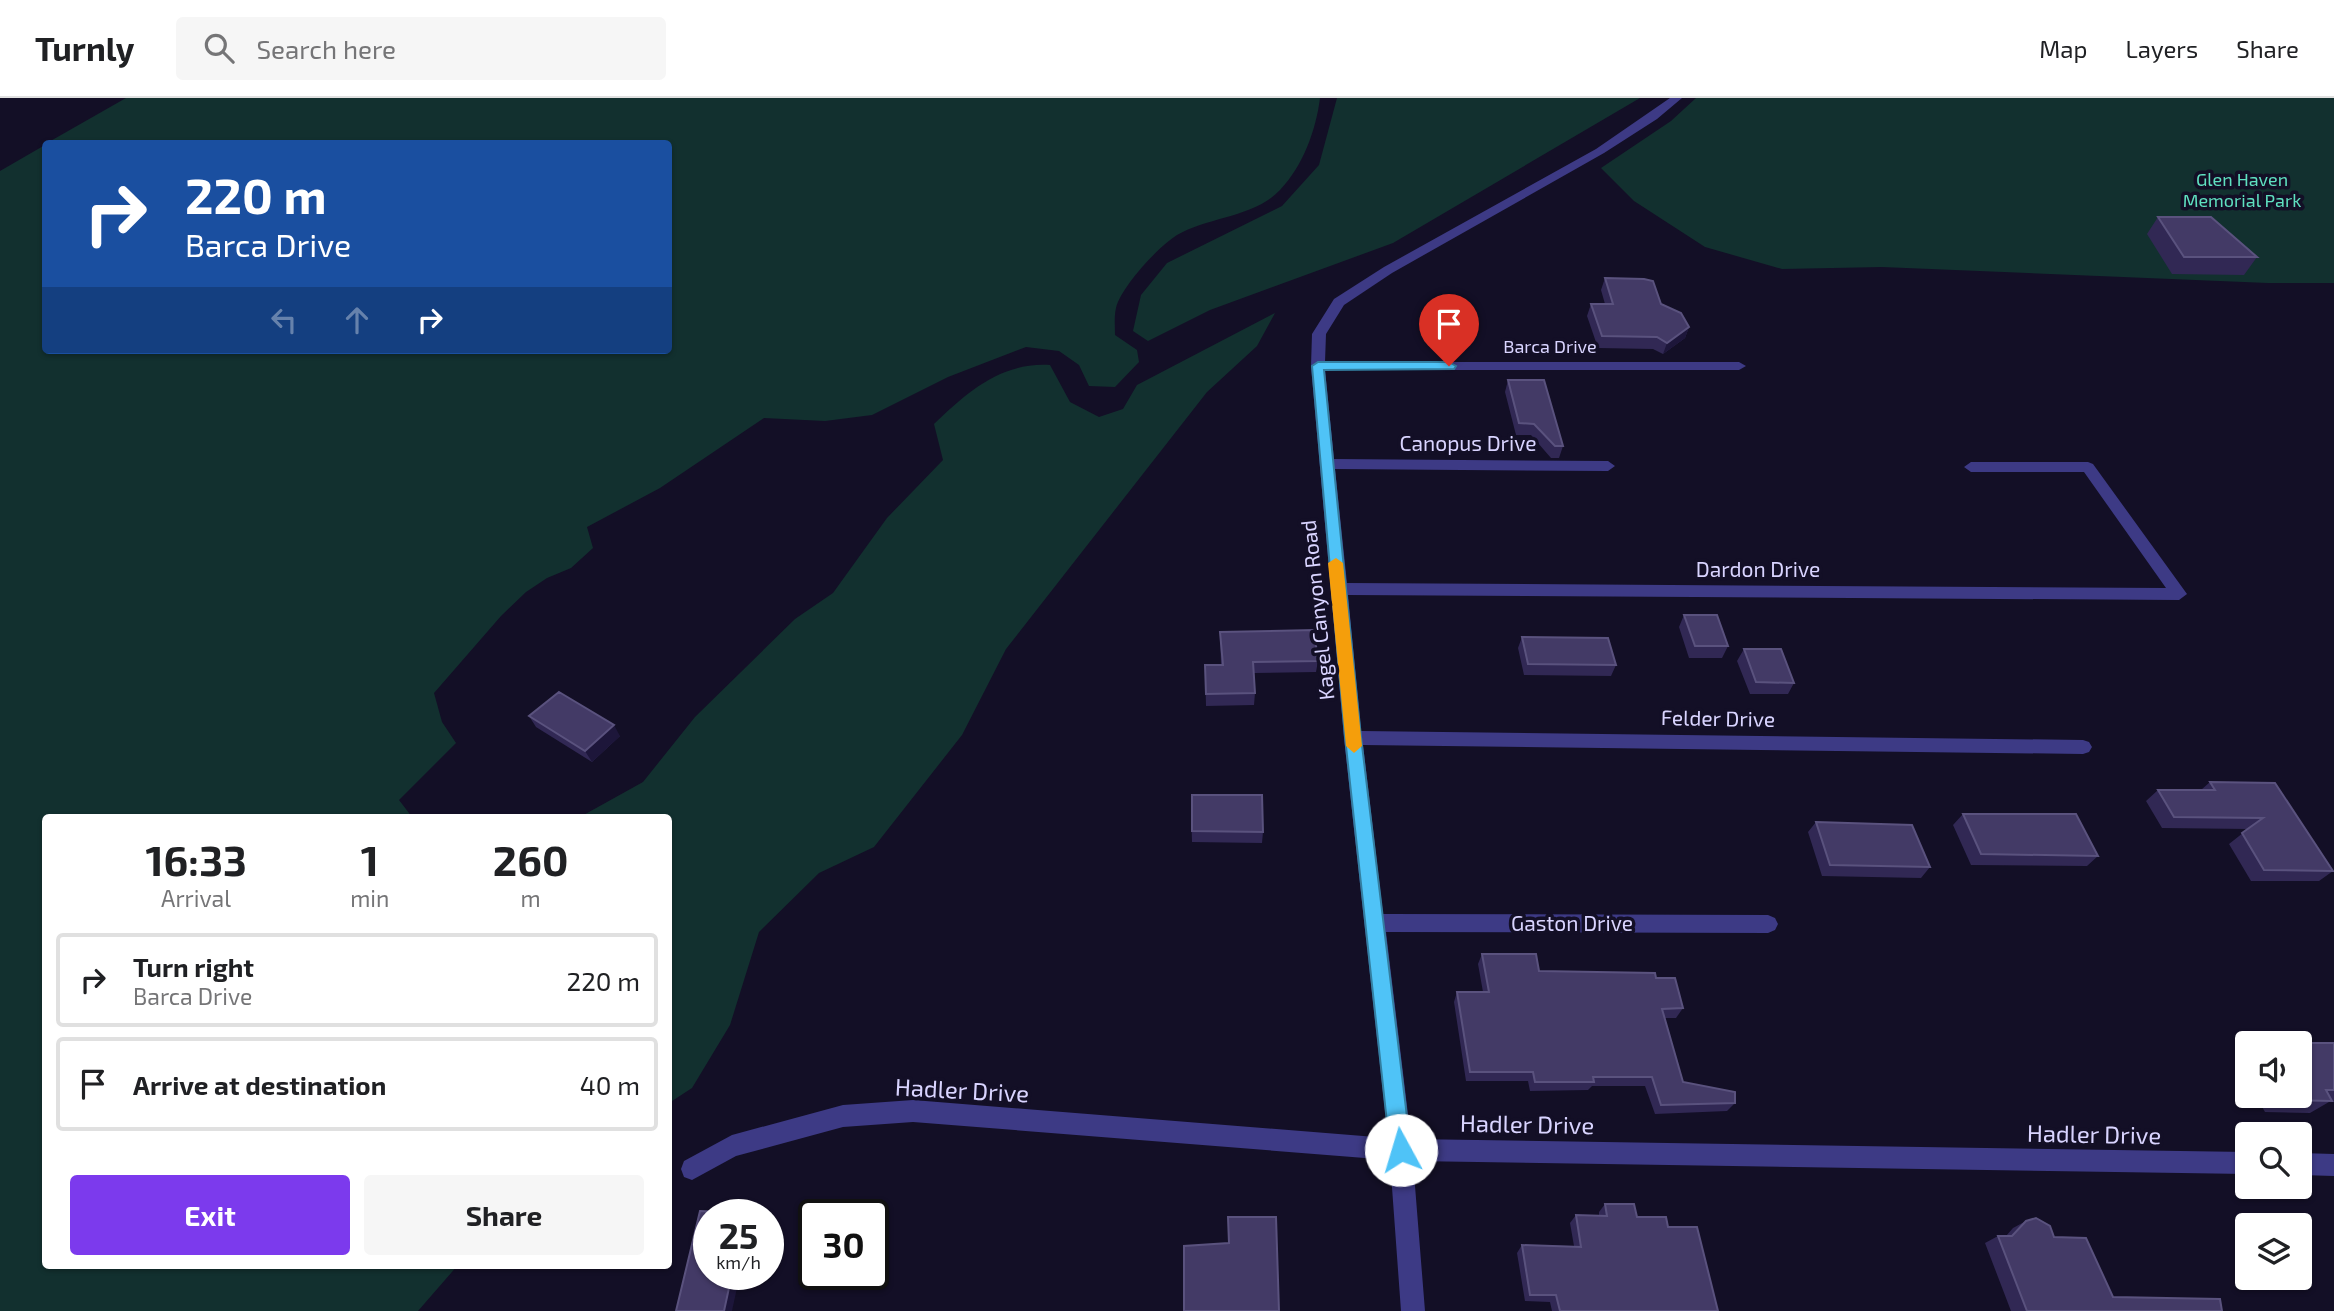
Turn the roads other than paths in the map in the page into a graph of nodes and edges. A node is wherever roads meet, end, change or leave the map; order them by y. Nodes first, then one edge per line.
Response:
1 (1677, 98) edge
2 (1318, 366) junction
3 (1739, 366) dead end
4 (1327, 464) junction
5 (1608, 466) dead end
6 (1971, 467) dead end
7 (1338, 589) junction
8 (1353, 737) junction
9 (2083, 747) dead end
10 (1376, 923) junction
11 (1768, 924) dead end
12 (1401, 1150) junction
13 (2235, 1163) edge
14 (2312, 1164) edge
15 (2334, 1165) edge
16 (692, 1169) dead end
17 (1413, 1311) edge

1 - 2 street, Kagel Canyon Road
2 - 3 street, Barca Drive
2 - 4 street, Kagel Canyon Road
4 - 5 street, Canopus Drive
4 - 7 street, Kagel Canyon Road
6 - 7 street, Dardon Drive
7 - 8 street, Kagel Canyon Road
8 - 9 street, Felder Drive
8 - 10 street, Kagel Canyon Road
10 - 11 street, Gaston Drive
10 - 12 street, Kagel Canyon Road
12 - 13 street, Hadler Drive
12 - 16 street, Hadler Drive
12 - 17 street, Kagel Canyon Road
14 - 15 street

